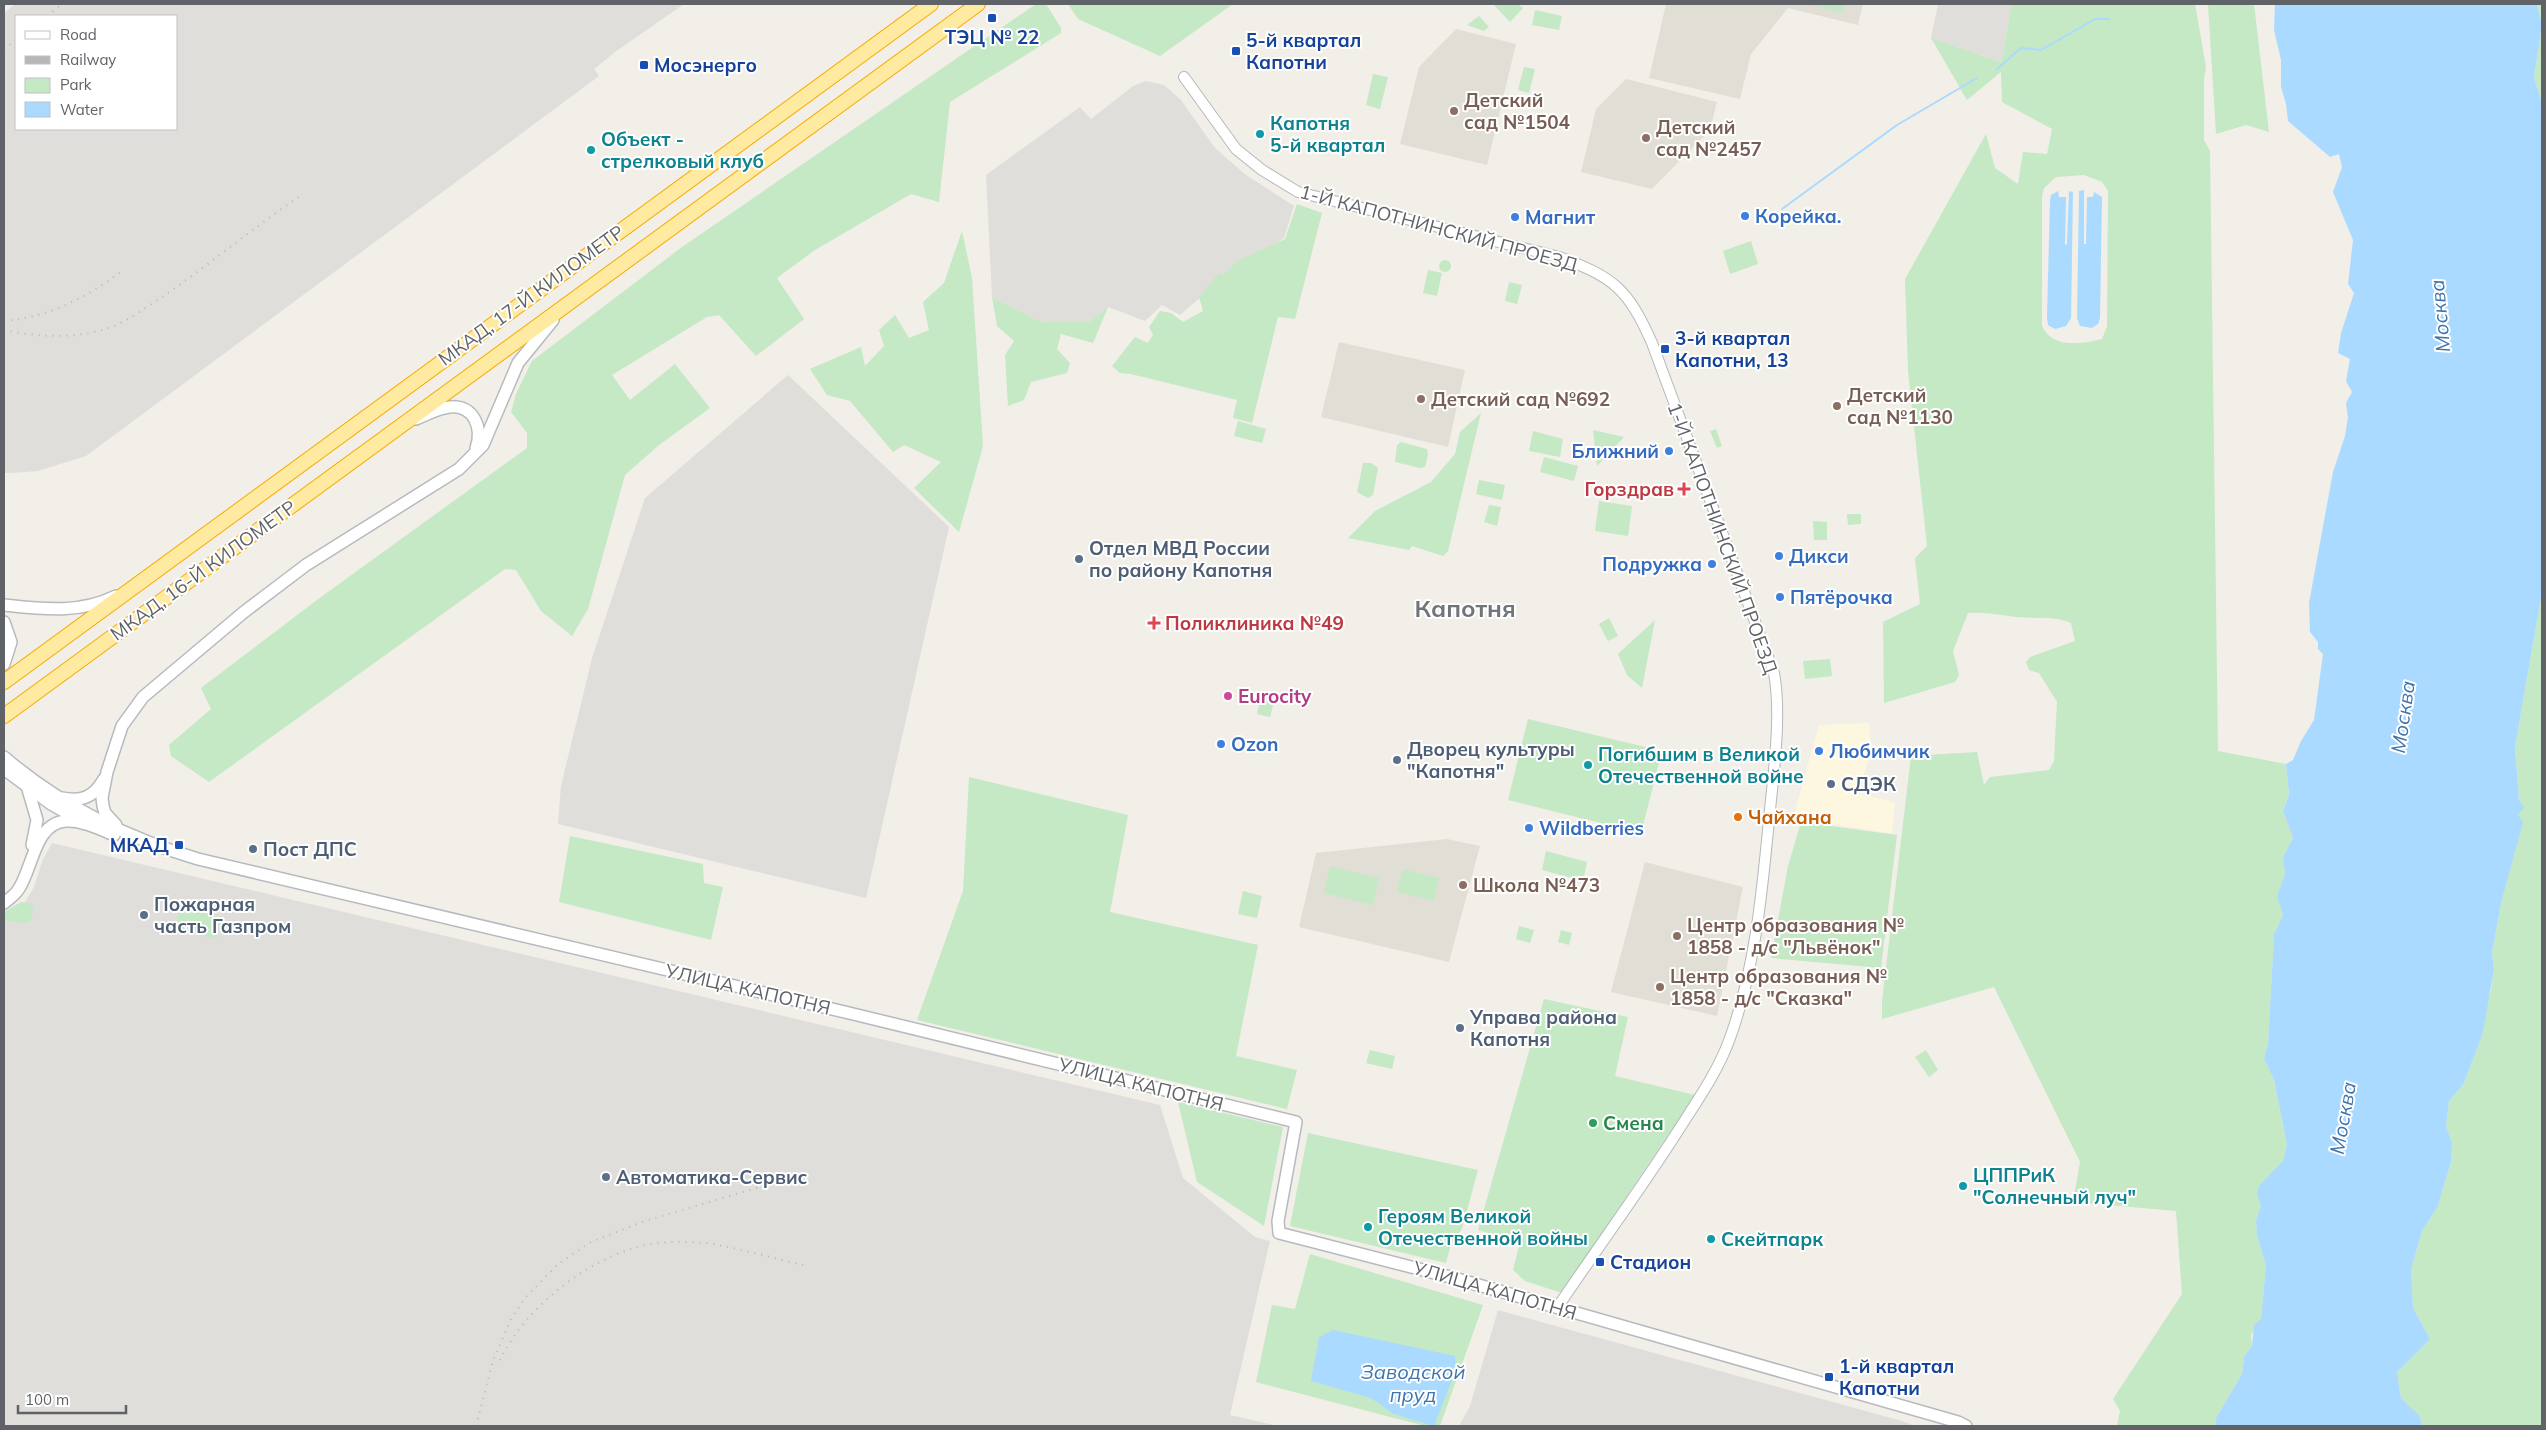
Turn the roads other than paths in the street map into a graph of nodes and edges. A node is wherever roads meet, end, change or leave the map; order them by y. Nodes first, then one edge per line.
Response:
1 (931, 4) edge
2 (978, 4) edge
3 (1184, 77) dead end
4 (570, 302) junction
5 (402, 424) junction
6 (470, 459) junction
7 (133, 588) junction
8 (4, 605) edge
9 (4, 622) edge
10 (4, 664) edge
11 (4, 682) edge
12 (4, 716) edge
13 (6, 763) edge
14 (107, 772) junction
15 (27, 786) junction
16 (57, 797) junction
17 (90, 825) junction
18 (123, 831) junction
19 (182, 855) junction
20 (4, 897) edge
21 (4, 902) edge
22 (1557, 1308) junction
23 (1966, 1426) edge

1 - 7 highway, МКАД, 17-Й КИЛОМЕТР
2 - 4 highway, МКАД, 17-Й КИЛОМЕТР
3 - 22 street, 1-Й КАПОТНИНСКИЙ ПРОЕЗД
4 - 5 highway, МКАД, 17-Й КИЛОМЕТР
4 - 6 main road
5 - 6 main road
5 - 12 highway, МКАД, 16-Й КИЛОМЕТР
6 - 14 main road
7 - 8 main road
7 - 11 highway, МКАД, 16-Й КИЛОМЕТР
9 - 10 main road
13 - 15 main road
13 - 16 main road
14 - 16 main road
14 - 18 main road
15 - 17 main road
15 - 20 main road
16 - 18 main road
17 - 19 main road
17 - 21 main road
18 - 19 main road
19 - 22 main road, УЛИЦА КАПОТНЯ
22 - 23 main road, УЛИЦА КАПОТНЯ

